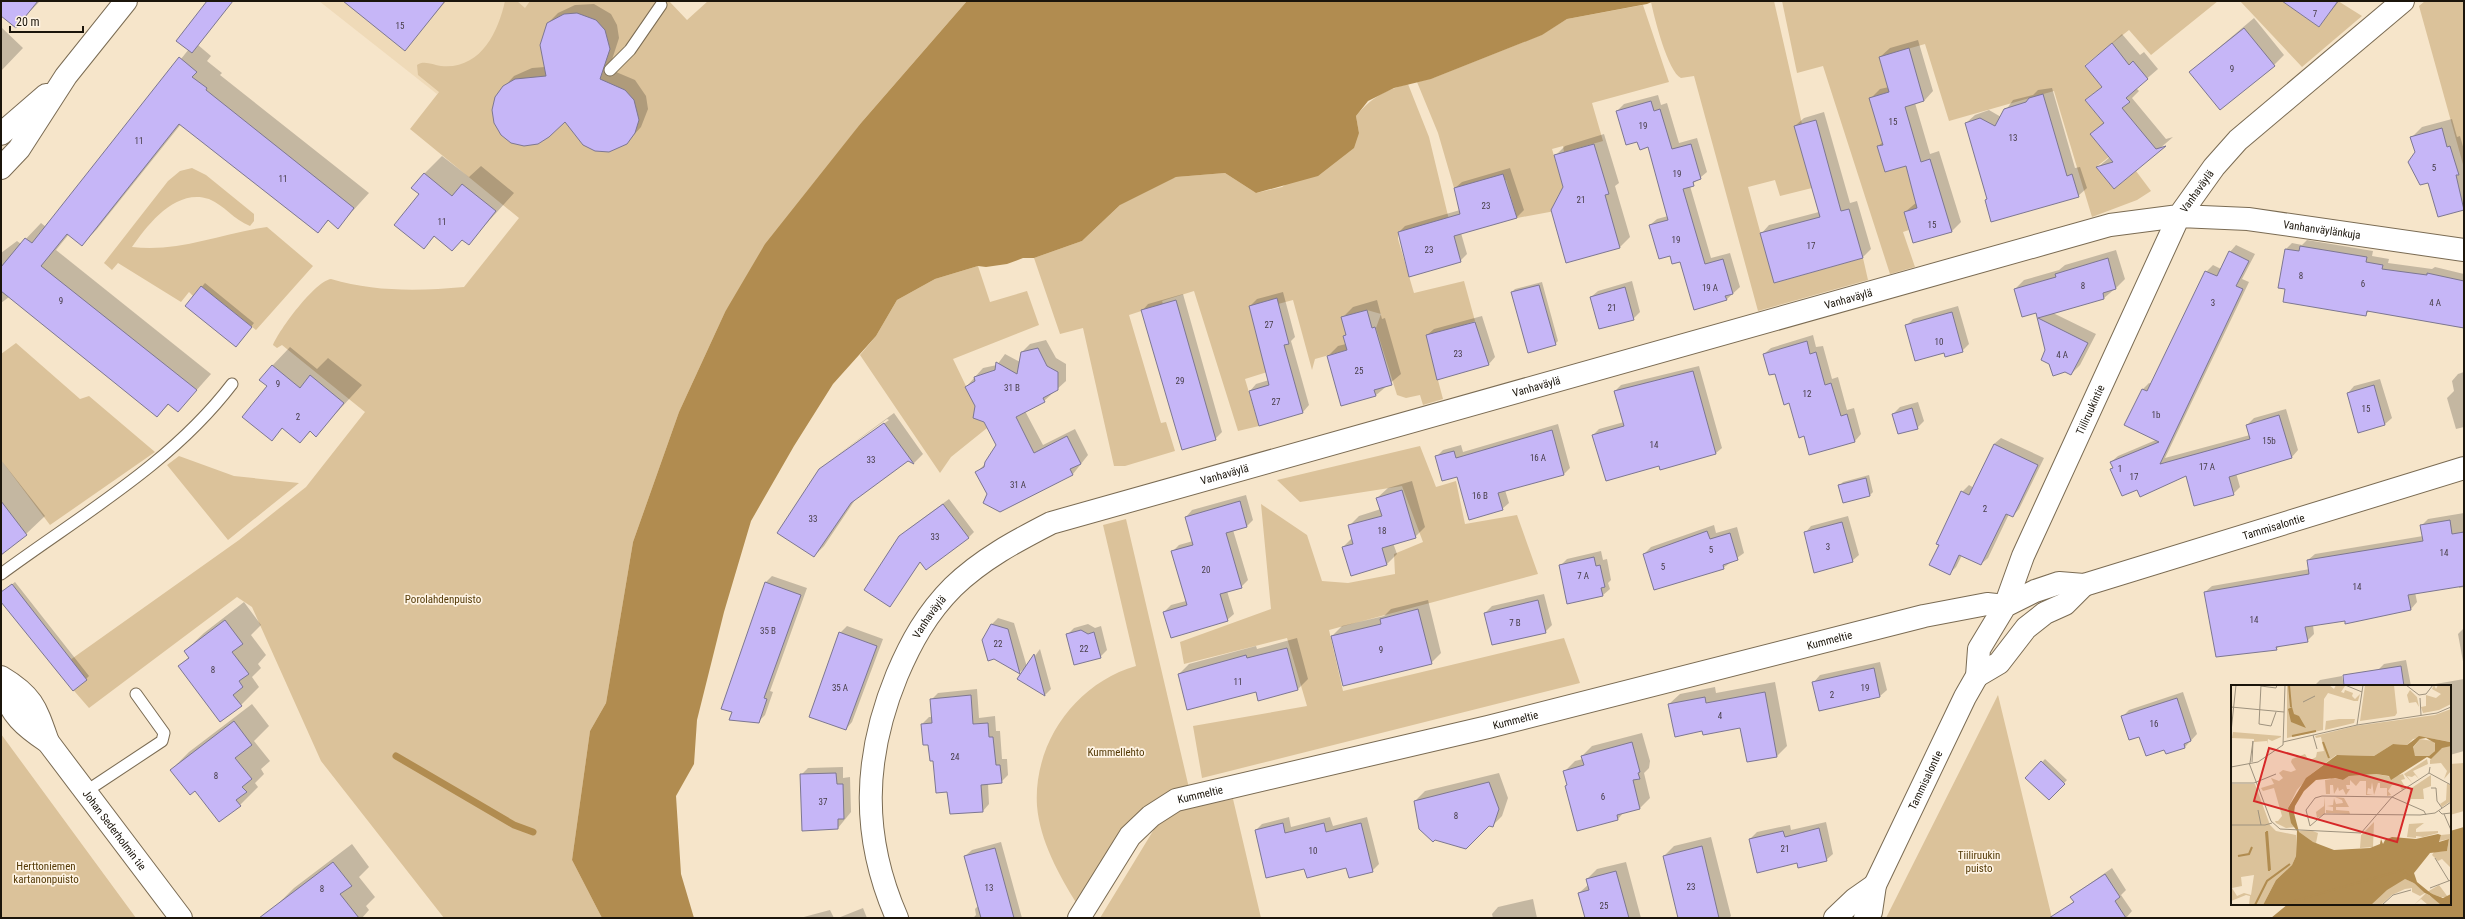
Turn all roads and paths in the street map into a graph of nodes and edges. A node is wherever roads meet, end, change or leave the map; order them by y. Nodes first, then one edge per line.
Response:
1 (126, 1) edge
2 (2403, 1) edge
3 (661, 5) dead end
4 (610, 70) dead end
5 (66, 76) junction
6 (1, 134) edge
7 (1, 168) edge
8 (2180, 216) junction
9 (2464, 250) edge
10 (232, 384) dead end
11 (2464, 468) edge
12 (1, 574) edge
13 (2084, 585) junction
14 (2005, 606) junction
15 (2026, 628) junction
16 (1977, 676) junction
17 (1, 677) edge
18 (1, 686) edge
19 (136, 694) dead end
20 (48, 742) junction
21 (86, 792) junction
22 (1875, 885) junction
23 (181, 918) edge
24 (897, 918) edge
25 (1079, 918) edge
26 (1835, 918) edge
27 (1865, 918) edge

1 - 5 street
2 - 8 street, Vanhaväylä
3 - 4 lane
5 - 6 street
5 - 7 street
8 - 9 street, Vanhanväylänkuja
8 - 14 street, Tiiliruukintie
8 - 24 street, Vanhaväylä
10 - 12 lane
11 - 13 street, Tammisalontie
13 - 14 street, Tammisalontie
13 - 15 street, Tammisalontie
14 - 15 street
14 - 16 street, Tammisalontie
14 - 25 street, Kummeltie
15 - 16 street, Tammisalontie
16 - 22 street, Tammisalontie
17 - 20 street, Johan Sederholmin tie
18 - 20 street, Johan Sederholmin tie
19 - 21 lane
20 - 21 street, Johan Sederholmin tie
21 - 23 street, Johan Sederholmin tie
22 - 26 street, Tammisalontie
22 - 27 street, Tammisalontie

